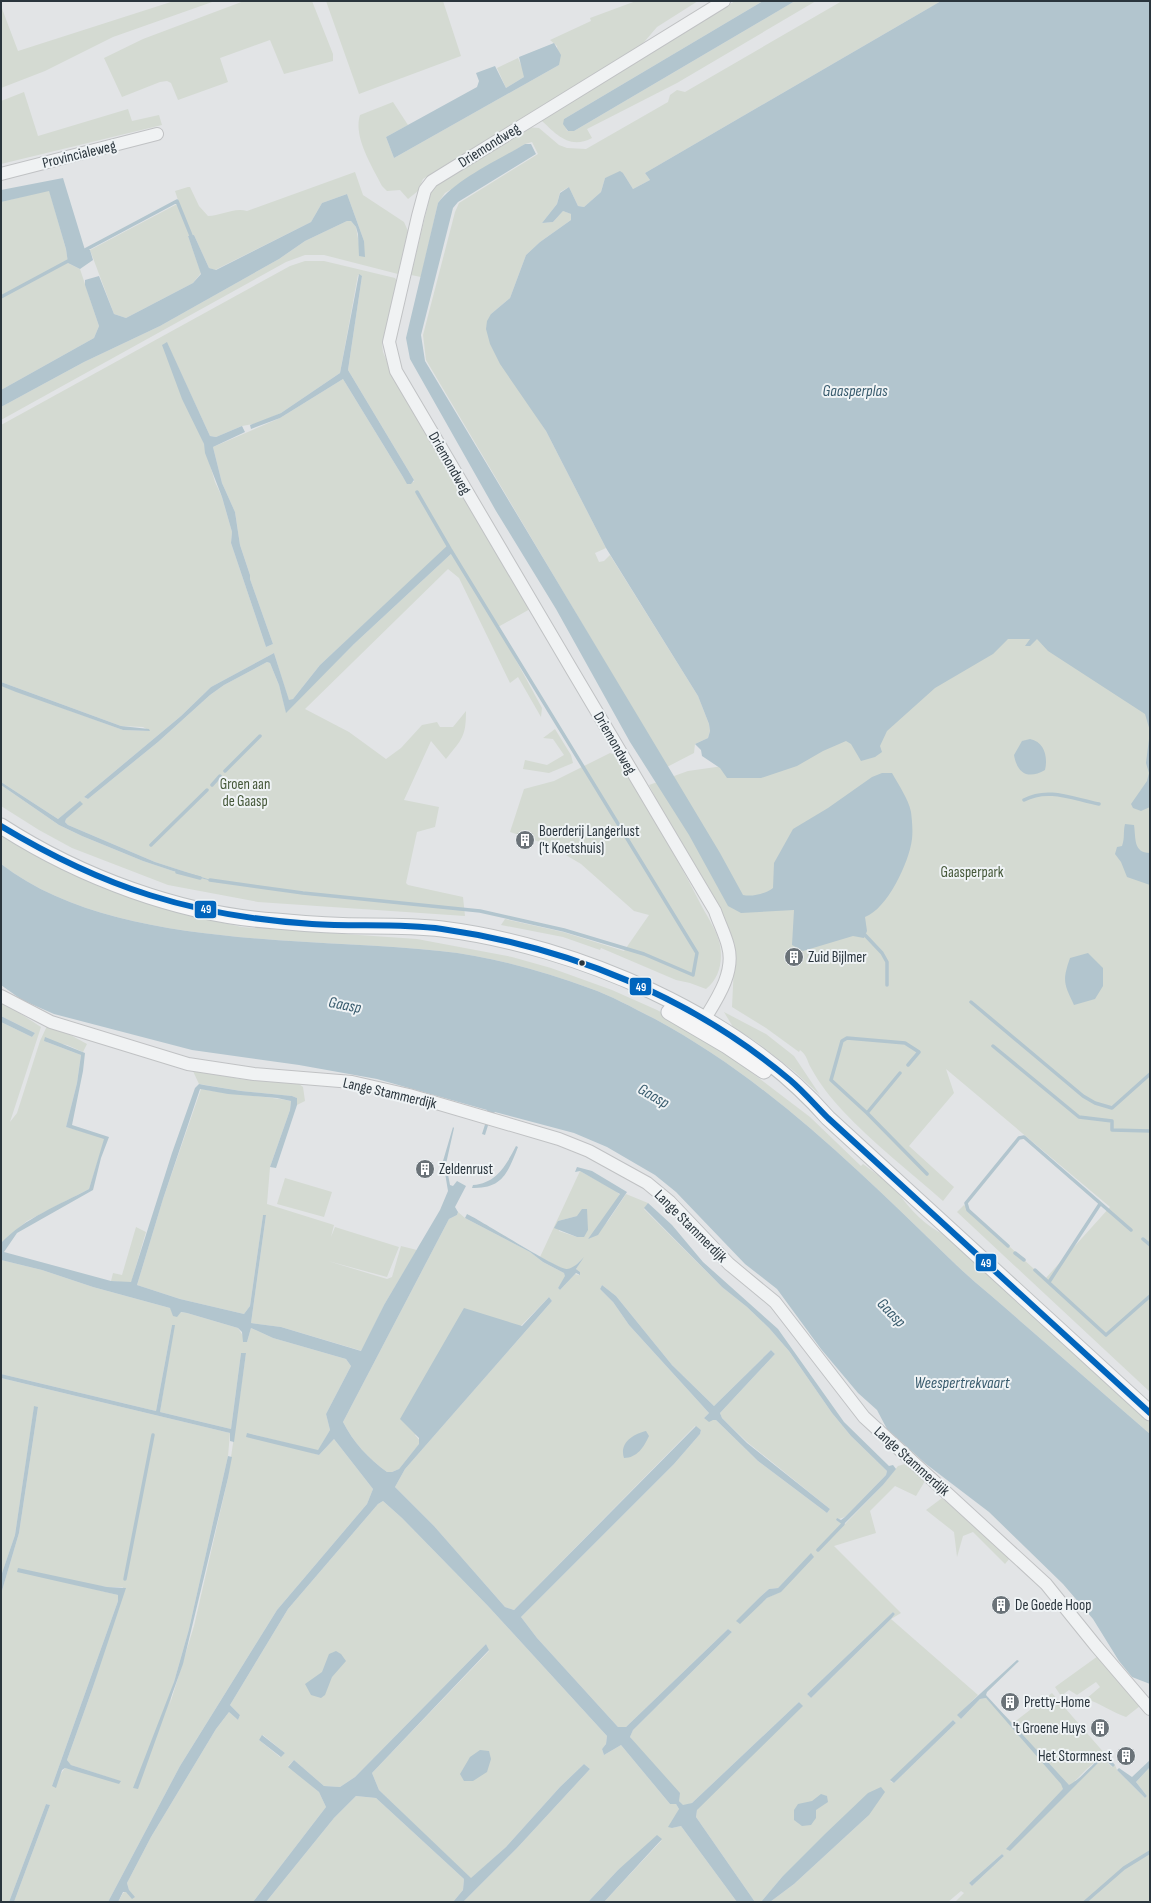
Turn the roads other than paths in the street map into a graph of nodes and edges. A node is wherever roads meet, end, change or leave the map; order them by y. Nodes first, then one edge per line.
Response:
1 (724, 1) edge
2 (157, 134) dead end
3 (1, 174) edge
4 (1, 826) edge
5 (1, 996) edge
6 (701, 1024) junction
7 (1150, 1414) edge
8 (1150, 1709) edge

1 - 6 street, Driemondweg
2 - 3 street, Provincialeweg
4 - 6 main road
5 - 8 street, Lange Stammerdijk
6 - 7 main road

